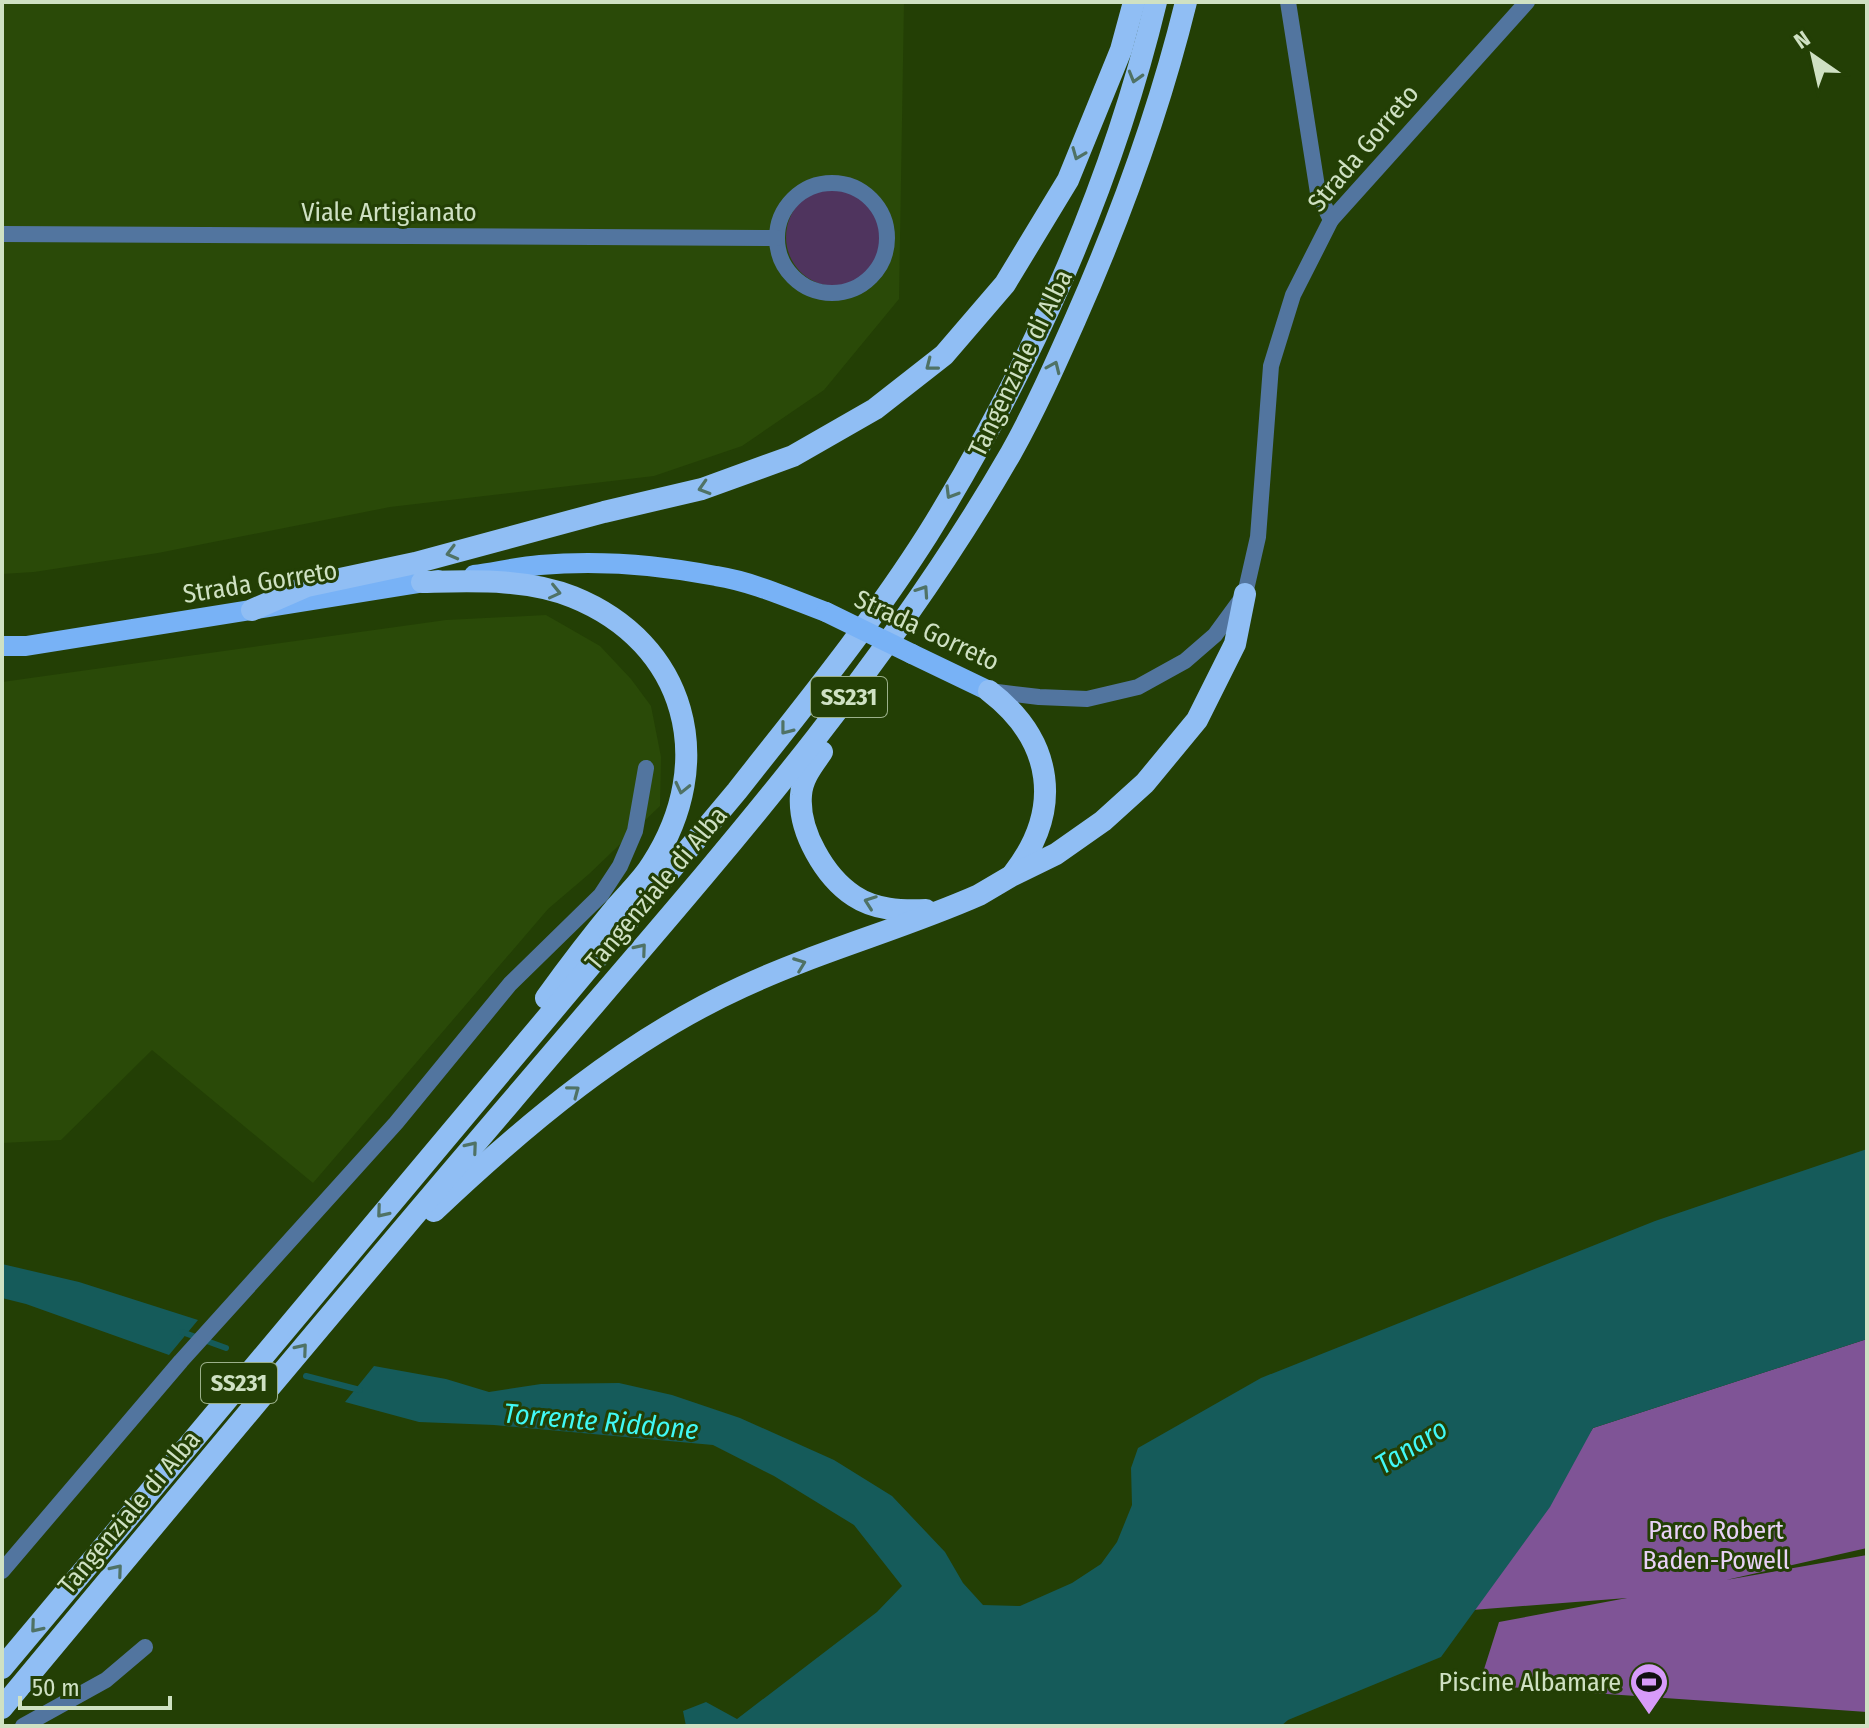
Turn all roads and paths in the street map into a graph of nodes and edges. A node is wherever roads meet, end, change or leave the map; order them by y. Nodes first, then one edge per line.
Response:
1 (1134, 2) edge
2 (1156, 2) edge
3 (1186, 2) edge
4 (1288, 2) edge
5 (1527, 2) edge
6 (1331, 220) junction
7 (2, 234) edge
8 (777, 238) junction
9 (422, 582) junction
10 (1245, 594) junction
11 (252, 610) junction
12 (2, 646) edge
13 (26, 646) junction
14 (2, 656) edge
15 (867, 674) junction
16 (989, 691) junction
17 (646, 768) dead end
18 (1013, 875) junction
19 (947, 909) junction
20 (469, 1110) junction
21 (349, 1292) junction
22 (2, 1571) edge
23 (145, 1647) dead end
24 (6, 1662) edge
25 (2, 1708) edge
26 (23, 1726) edge

1 -> 11 highway
2 -> 20 highway, Tangenziale di Alba / SS231
15 -> 3 highway, Tangenziale di Alba / SS231
4 - 6 street
5 - 6 street, Strada Gorreto
6 - 10 street, Strada Gorreto
7 - 8 street, Viale Artigianato
8 - 8 street
9 - 11 main road, Strada Gorreto
9 - 16 main road, Strada Gorreto, bridge
9 -> 20 highway
10 - 16 street, Strada Gorreto
10 - 18 highway
11 - 13 main road, Strada Gorreto
12 - 13 main road, Strada Gorreto
13 - 14 main road, Strada Gorreto
19 -> 15 highway
21 -> 15 highway, Tangenziale di Alba / SS231
16 - 18 highway
17 - 22 street
18 - 19 highway
21 -> 19 highway
20 -> 24 highway, Tangenziale di Alba / SS231
25 -> 21 highway, Tangenziale di Alba / SS231
23 - 26 street

